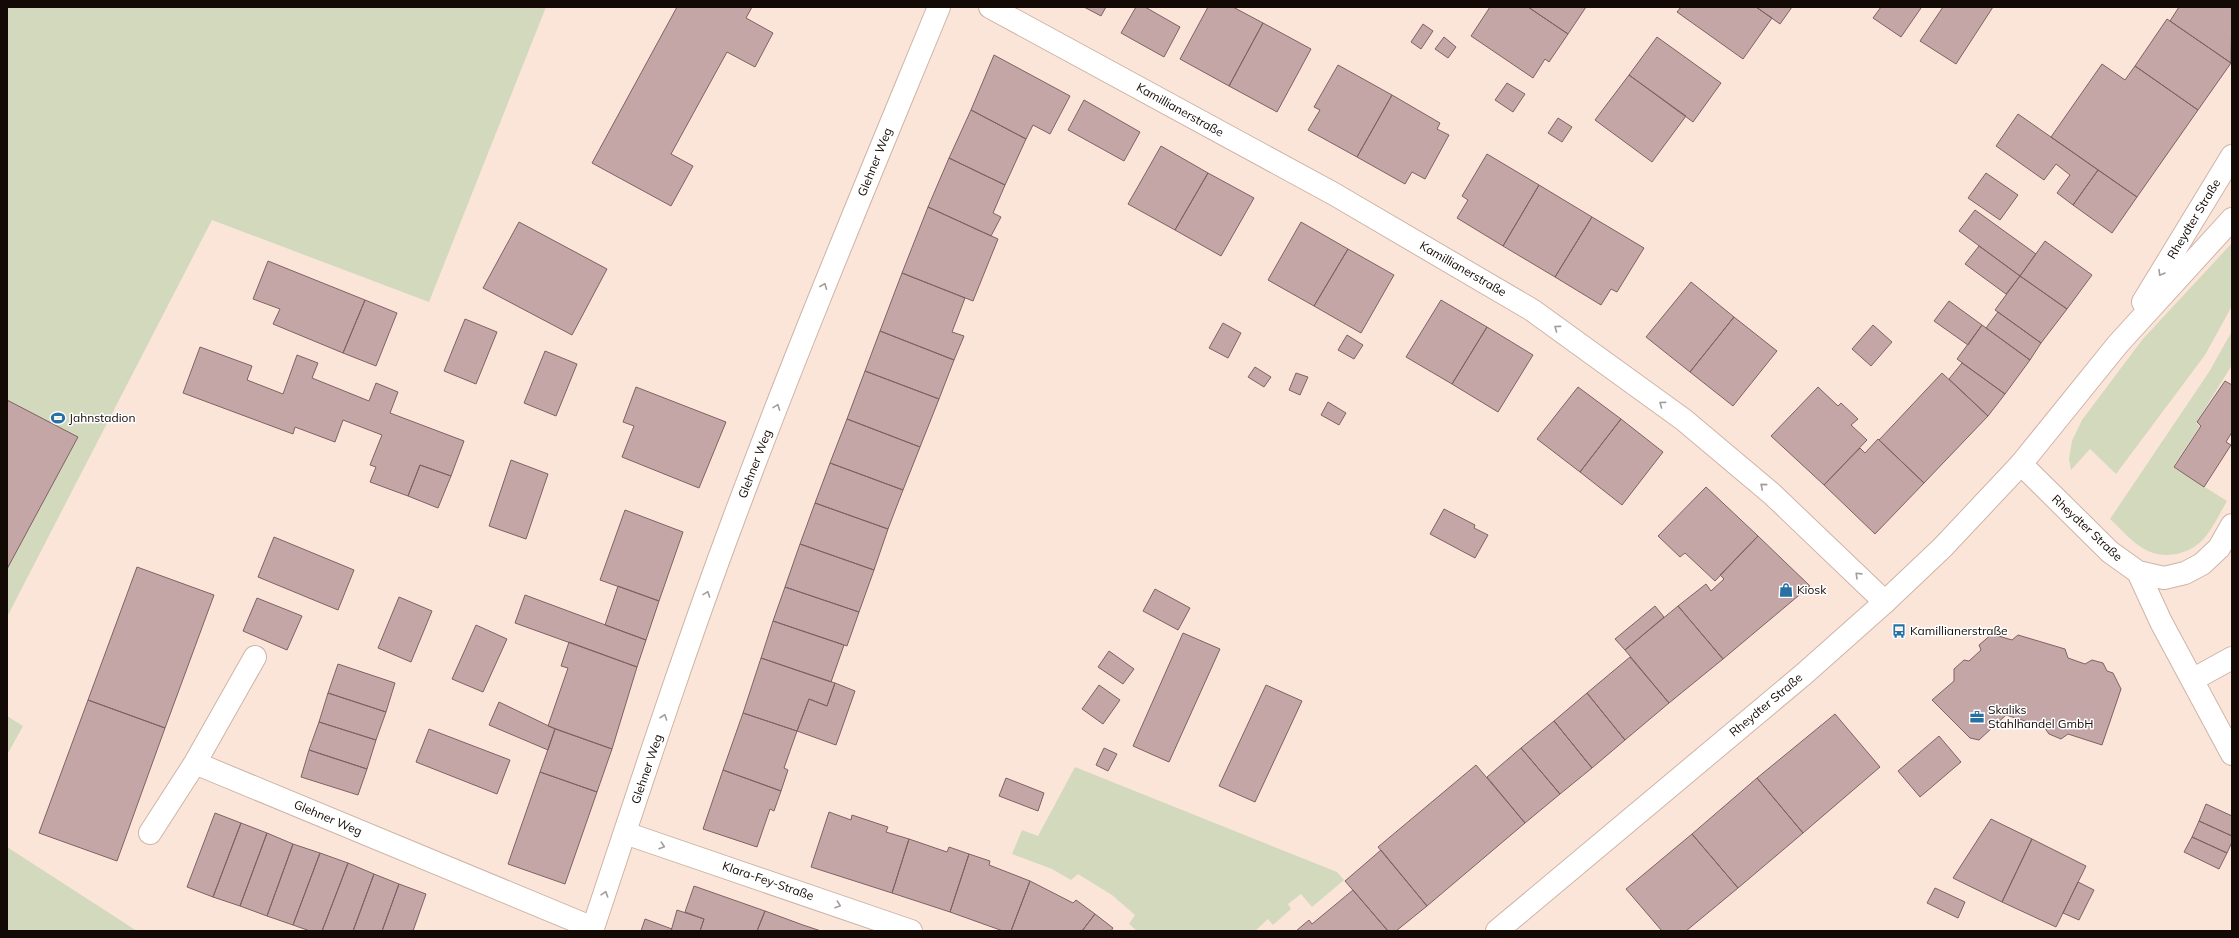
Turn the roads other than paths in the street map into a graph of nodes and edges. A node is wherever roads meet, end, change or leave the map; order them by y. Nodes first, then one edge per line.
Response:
1 (939, 7) edge
2 (990, 7) edge
3 (2232, 156) edge
4 (2232, 219) edge
5 (2118, 344) junction
6 (2021, 464) junction
7 (2232, 525) edge
8 (2138, 572) junction
9 (1885, 602) junction
10 (255, 657) dead end
11 (2232, 658) edge
12 (2192, 680) junction
13 (2232, 754) edge
14 (195, 762) junction
15 (150, 833) dead end
16 (625, 833) junction
17 (593, 930) edge
18 (911, 931) edge
19 (1497, 931) edge

16 -> 1 street, Glehner Weg
9 -> 2 street, Kamillianerstraße
3 -> 5 street, Rheydter Straße
4 - 5 street, Rheydter Straße
5 - 6 street, Rheydter Straße
6 - 8 street, Rheydter Straße
6 - 9 street, Rheydter Straße
7 - 8 street
8 - 12 street, Rheydter Straße
9 - 19 street, Rheydter Straße
10 - 14 street
11 - 12 street
12 - 13 street, Rheydter Straße
14 - 15 street
14 - 17 street, Glehner Weg
17 -> 16 street, Glehner Weg
16 -> 18 street, Klara-Fey-Straße

